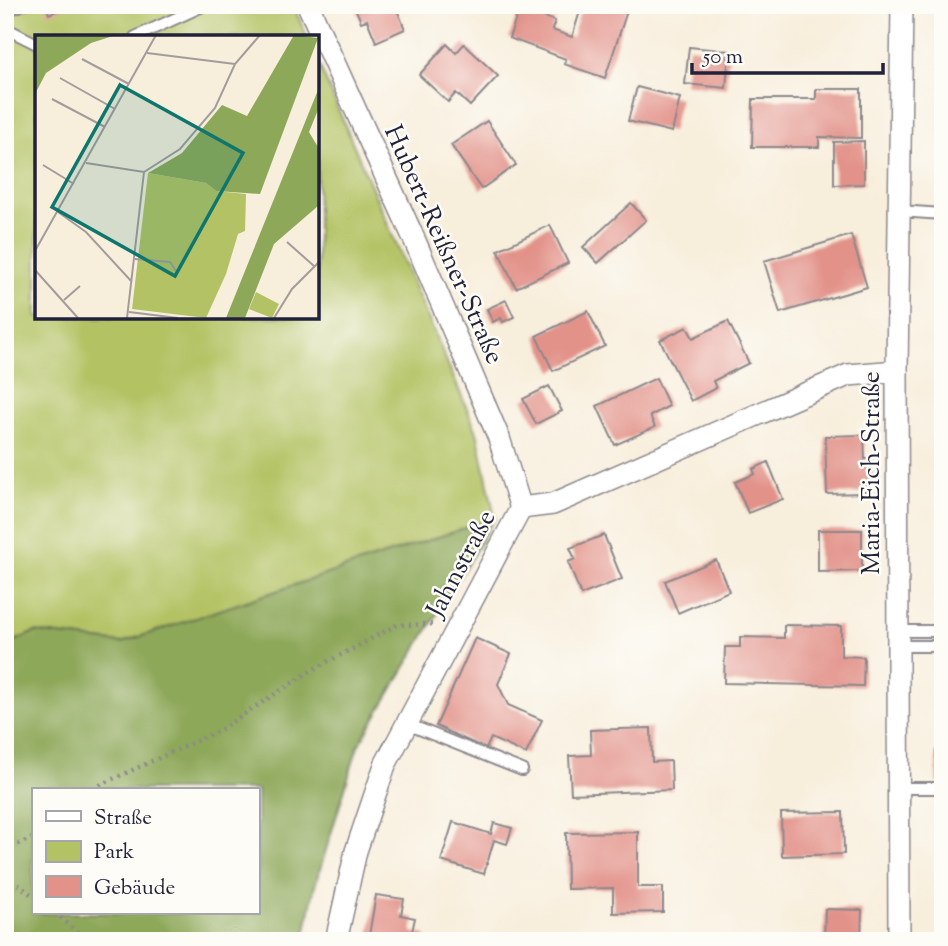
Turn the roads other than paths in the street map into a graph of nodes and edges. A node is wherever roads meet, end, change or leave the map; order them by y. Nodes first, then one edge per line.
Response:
1 (205, 5) edge
2 (308, 5) edge
3 (902, 5) edge
4 (13, 32) dead end
5 (139, 35) edge
6 (35, 43) edge
7 (899, 211) junction
8 (943, 214) edge
9 (897, 371) junction
10 (521, 508) junction
11 (943, 631) edge
12 (898, 638) junction
13 (943, 646) edge
14 (407, 724) junction
15 (522, 770) dead end
16 (898, 788) junction
17 (943, 788) edge
18 (336, 941) edge
19 (899, 941) edge

1 - 5 lane
2 - 10 street, Hubert-Reißner-Straße
3 - 7 street, Maria-Eich-Straße
4 - 6 lane
7 - 8 lane
7 - 9 street, Maria-Eich-Straße
9 - 10 street, Jahnstraße
9 - 12 street, Maria-Eich-Straße
10 - 14 street, Jahnstraße
11 - 12 lane
12 - 13 lane
12 - 16 street, Maria-Eich-Straße
14 - 15 lane
14 - 18 street, Jahnstraße
16 - 17 lane
16 - 19 street, Maria-Eich-Straße

